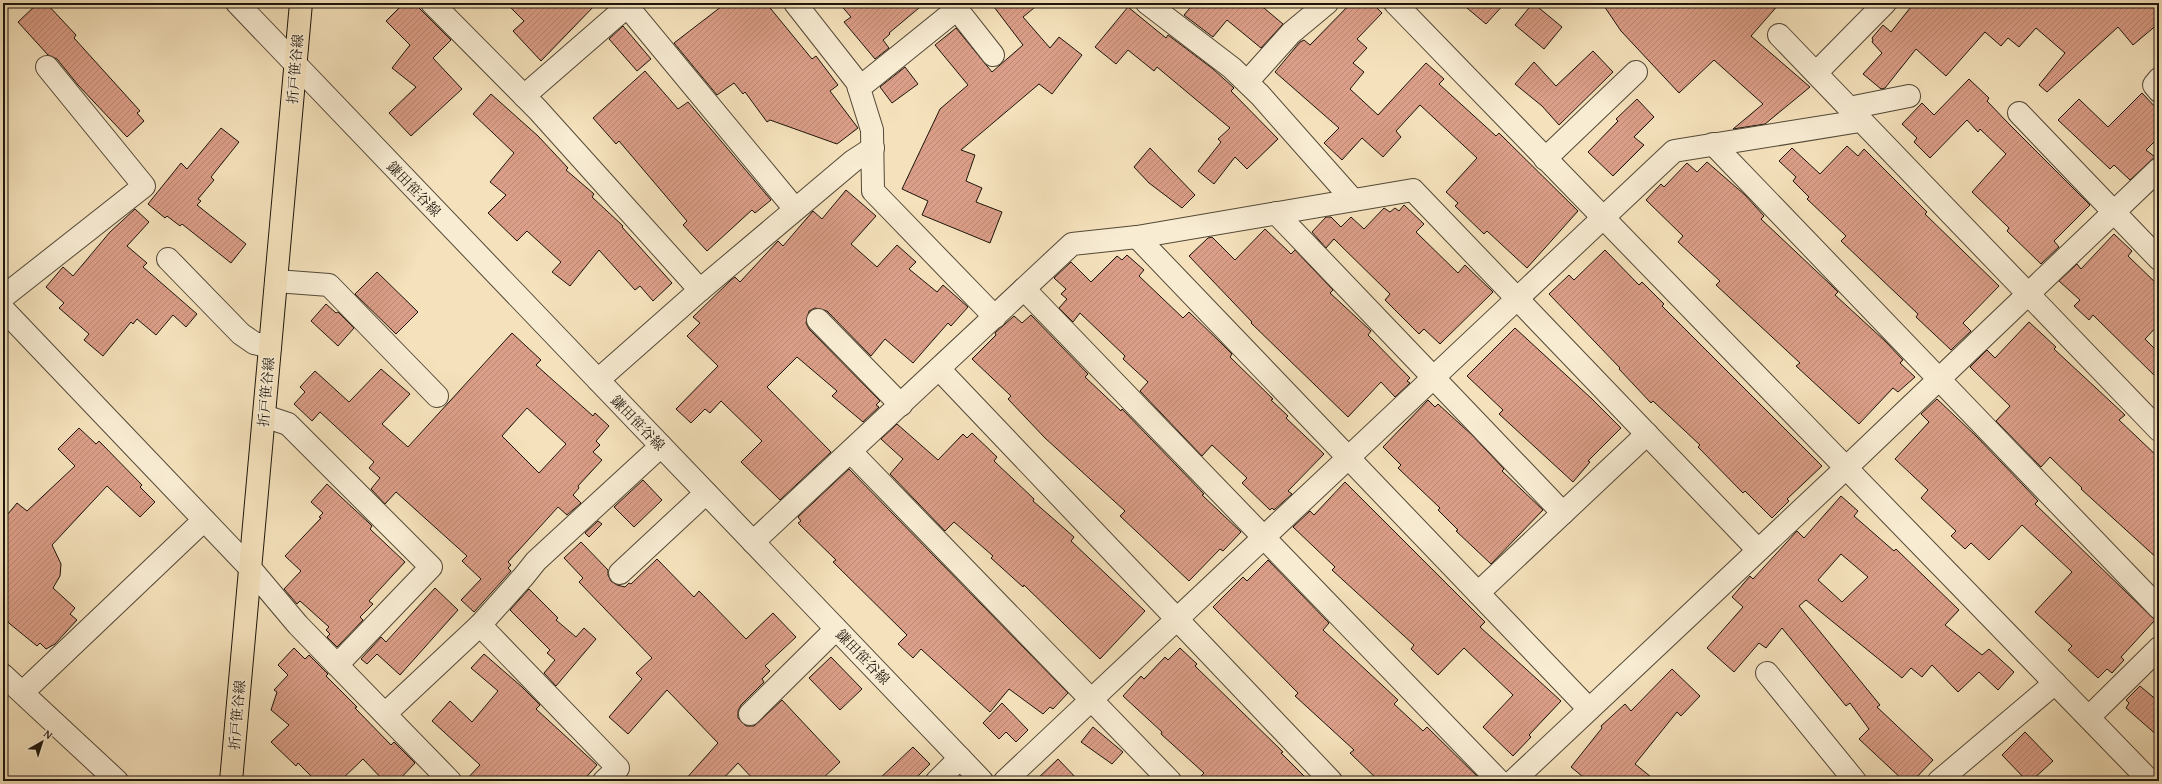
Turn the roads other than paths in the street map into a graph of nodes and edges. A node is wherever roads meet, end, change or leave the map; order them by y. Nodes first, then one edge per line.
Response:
1 (237, 3) edge
2 (300, 3) edge
3 (432, 3) edge
4 (795, 3) edge
5 (1147, 3) edge
6 (1327, 3) edge
7 (1395, 3) edge
8 (1885, 3) edge
9 (629, 5) edge
10 (954, 6) edge
11 (1779, 35) dead end
12 (993, 55) dead end
13 (295, 64) junction
14 (47, 67) dead end
15 (1636, 72) dead end
16 (1816, 74) junction
17 (2159, 79) edge
18 (1247, 82) junction
19 (859, 88) junction
20 (2159, 91) edge
21 (524, 96) junction
22 (1909, 96) dead end
23 (2019, 113) dead end
24 (1854, 114) junction
25 (1713, 144) junction
26 (873, 148) junction
27 (1545, 159) junction
28 (2159, 169) edge
29 (1353, 200) junction
30 (795, 209) junction
31 (2113, 212) junction
32 (1276, 214) junction
33 (1602, 218) junction
34 (1137, 237) junction
35 (168, 259) dead end
36 (2159, 259) edge
37 (276, 281) junction
38 (1024, 289) junction
39 (700, 290) junction
40 (2028, 294) junction
41 (1517, 298) junction
42 (4, 310) edge
43 (995, 317) junction
44 (818, 320) dead end
45 (270, 347) junction
46 (939, 369) junction
47 (1434, 377) junction
48 (1939, 379) junction
49 (598, 380) junction
50 (437, 396) dead end
51 (901, 405) junction
52 (264, 416) junction
53 (2159, 430) edge
54 (1647, 434) junction
55 (661, 446) junction
56 (851, 452) junction
57 (1348, 458) junction
58 (1847, 467) junction
59 (706, 493) junction
60 (1563, 513) junction
61 (204, 520) junction
62 (1263, 538) junction
63 (753, 542) junction
64 (1758, 550) junction
65 (250, 568) junction
66 (620, 573) dead end
67 (1478, 593) junction
68 (2159, 608) edge
69 (1176, 620) junction
70 (480, 625) junction
71 (836, 629) junction
72 (2159, 648) edge
73 (337, 665) junction
74 (1767, 673) dead end
75 (3, 675) edge
76 (2055, 683) junction
77 (23, 692) junction
78 (1092, 699) junction
79 (1589, 709) junction
80 (385, 714) junction
81 (750, 714) dead end
82 (2089, 717) junction
83 (960, 758) junction
84 (438, 777) edge
85 (117, 781) edge
86 (231, 781) edge
87 (604, 781) edge
88 (937, 781) edge
89 (982, 781) edge
90 (1006, 781) edge
91 (1170, 781) edge
92 (1331, 781) edge
93 (1499, 781) edge
94 (1513, 781) edge
95 (1855, 781) edge
96 (1939, 781) edge
97 (2150, 781) edge

1 - 13 street, 鎌田笹谷線
2 - 13 main road, 折戸笹谷線
3 - 21 street
4 - 19 street
5 - 18 street
6 - 18 street
7 - 27 street
8 - 16 street
9 - 21 street
9 - 30 street
10 - 12 street
10 - 19 street
11 - 16 street
13 - 37 main road, 折戸笹谷線
13 - 49 street, 鎌田笹谷線
14 - 42 street
15 - 27 street
16 - 24 street
17 - 20 street
18 - 29 street
19 - 26 street
21 - 39 street
22 - 24 street
23 - 31 street
24 - 25 street
24 - 40 street
25 - 33 street
25 - 48 street
26 - 30 street
26 - 43 street
27 - 33 street
28 - 31 street
29 - 32 street
29 - 41 street
30 - 39 street
31 - 36 street
31 - 40 street
32 - 34 street
32 - 47 street
33 - 41 street
33 - 58 street
34 - 38 street
34 - 57 street
35 - 45 street
37 - 45 main road, 折戸笹谷線
37 - 50 street
38 - 43 street
38 - 62 street
39 - 49 street
40 - 48 street
40 - 53 street
41 - 47 street
41 - 54 street
42 - 61 street
43 - 46 street
44 - 51 street
45 - 52 main road, 折戸笹谷線
46 - 51 street
46 - 69 street
47 - 57 street
47 - 60 street
48 - 58 street
48 - 68 street
49 - 55 street, 鎌田笹谷線
51 - 56 street
52 - 65 main road, 折戸笹谷線
52 - 73 street
54 - 60 street
54 - 64 street
55 - 59 street, 鎌田笹谷線
55 - 70 street
56 - 63 street
56 - 78 street
57 - 62 street
57 - 67 street
58 - 64 street
58 - 76 street
59 - 63 street, 鎌田笹谷線
59 - 66 street
60 - 67 street
61 - 65 street
61 - 77 street
62 - 69 street
62 - 93 street
63 - 71 street, 鎌田笹谷線
64 - 79 street
65 - 73 street
65 - 86 main road, 折戸笹谷線
67 - 79 street
69 - 78 street
69 - 92 street
70 - 80 street
70 - 87 street
71 - 81 street
71 - 83 street, 鎌田笹谷線
72 - 82 street
73 - 80 street
74 - 95 street
75 - 77 street
76 - 82 street
76 - 96 street
77 - 85 street
78 - 90 street
78 - 91 street
79 - 94 street
80 - 84 street
82 - 97 street
83 - 88 street
83 - 89 street, 鎌田笹谷線

